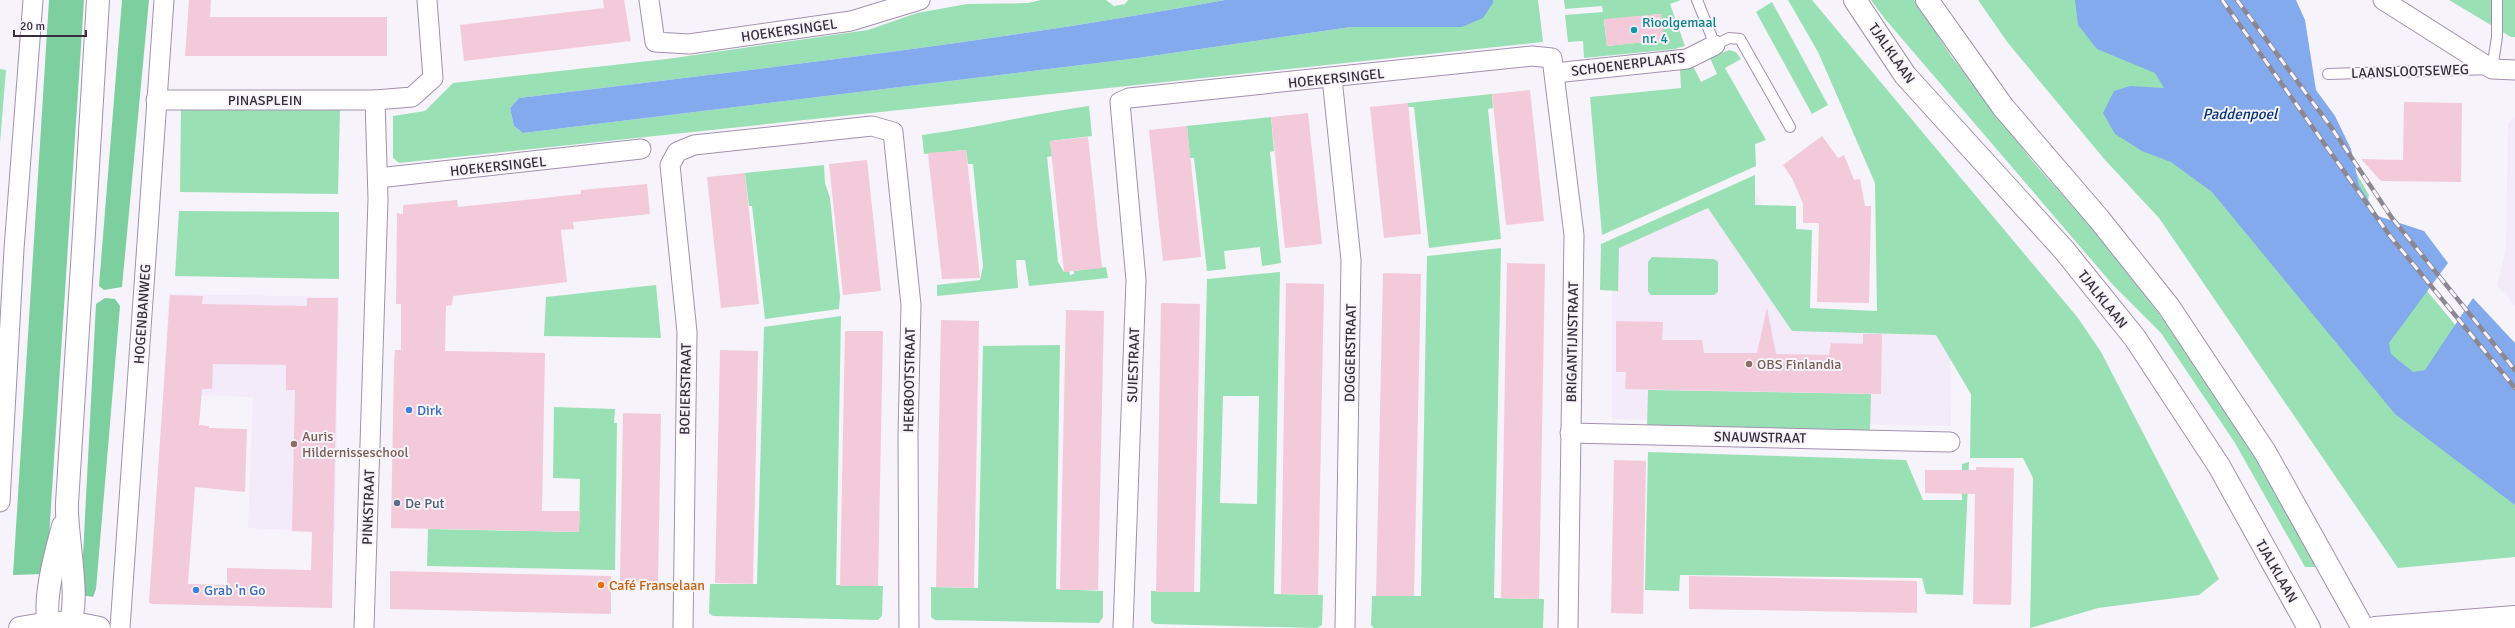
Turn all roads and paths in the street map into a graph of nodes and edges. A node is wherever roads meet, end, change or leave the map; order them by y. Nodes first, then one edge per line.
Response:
1 (33, 0) edge
2 (98, 0) edge
3 (164, 0) edge
4 (427, 0) edge
5 (649, 0) edge
6 (920, 0) edge
7 (1697, 0) edge
8 (1856, 0) edge
9 (1927, 0) edge
10 (2383, 0) edge
11 (2497, 0) edge
12 (873, 7) edge
13 (1715, 45) junction
14 (1554, 66) junction
15 (2492, 69) junction
16 (2515, 70) edge
17 (2328, 74) dead end
18 (1332, 78) junction
19 (156, 100) junction
20 (375, 100) junction
21 (1120, 102) joint
22 (1790, 127) dead end
23 (892, 132) joint
24 (641, 149) dead end
25 (378, 178) junction
26 (1570, 433) junction
27 (1950, 442) dead end
28 (0, 502) edge
29 (2515, 617) edge
30 (59, 625) edge
31 (20, 628) edge
32 (99, 628) edge
33 (120, 628) edge
34 (364, 628) edge
35 (683, 628) edge
36 (909, 628) edge
37 (1123, 628) edge
38 (1345, 628) edge
39 (1568, 628) edge
40 (2309, 628) edge
41 (2363, 628) edge
42 (2374, 628) edge

1 - 28 street
2 - 30 main road
3 - 19 street, HOGENBANWEG
4 - 20 street, PINASPLEIN
5 - 12 street, HOEKERSINGEL
6 - 12 street, HOEKERSINGEL
7 - 13 lane
8 - 40 main road, TJALKLAAN
9 - 41 main road
10 - 15 street, LAANSLOOTSEWEG
11 - 15 lane
13 - 14 street, SCHOENERPLAATS
13 - 22 lane, SCHOENERPLAATS
14 - 18 street, HOEKERSINGEL
14 - 26 street, BRIGANTIJNSTRAAT
15 - 16 street, LAANSLOOTSEWEG
15 - 17 lane, LAANSLOOTSEWEG
18 - 21 street, HOEKERSINGEL
18 - 38 street, DOGGERSTRAAT
19 - 20 street, PINASPLEIN
19 - 33 street, HOGENBANWEG
20 - 25 street
21 - 37 street, SUIESTRAAT
23 - 35 street, BOEIERSTRAAT
23 - 36 street, HEKBOOTSTRAAT
24 - 25 street, HOEKERSINGEL
25 - 34 street, PINKSTRAAT
26 - 27 street, SNAUWSTRAAT
26 - 39 street, BRIGANTIJNSTRAAT
29 - 42 main road
30 - 31 main road
30 - 32 main road

